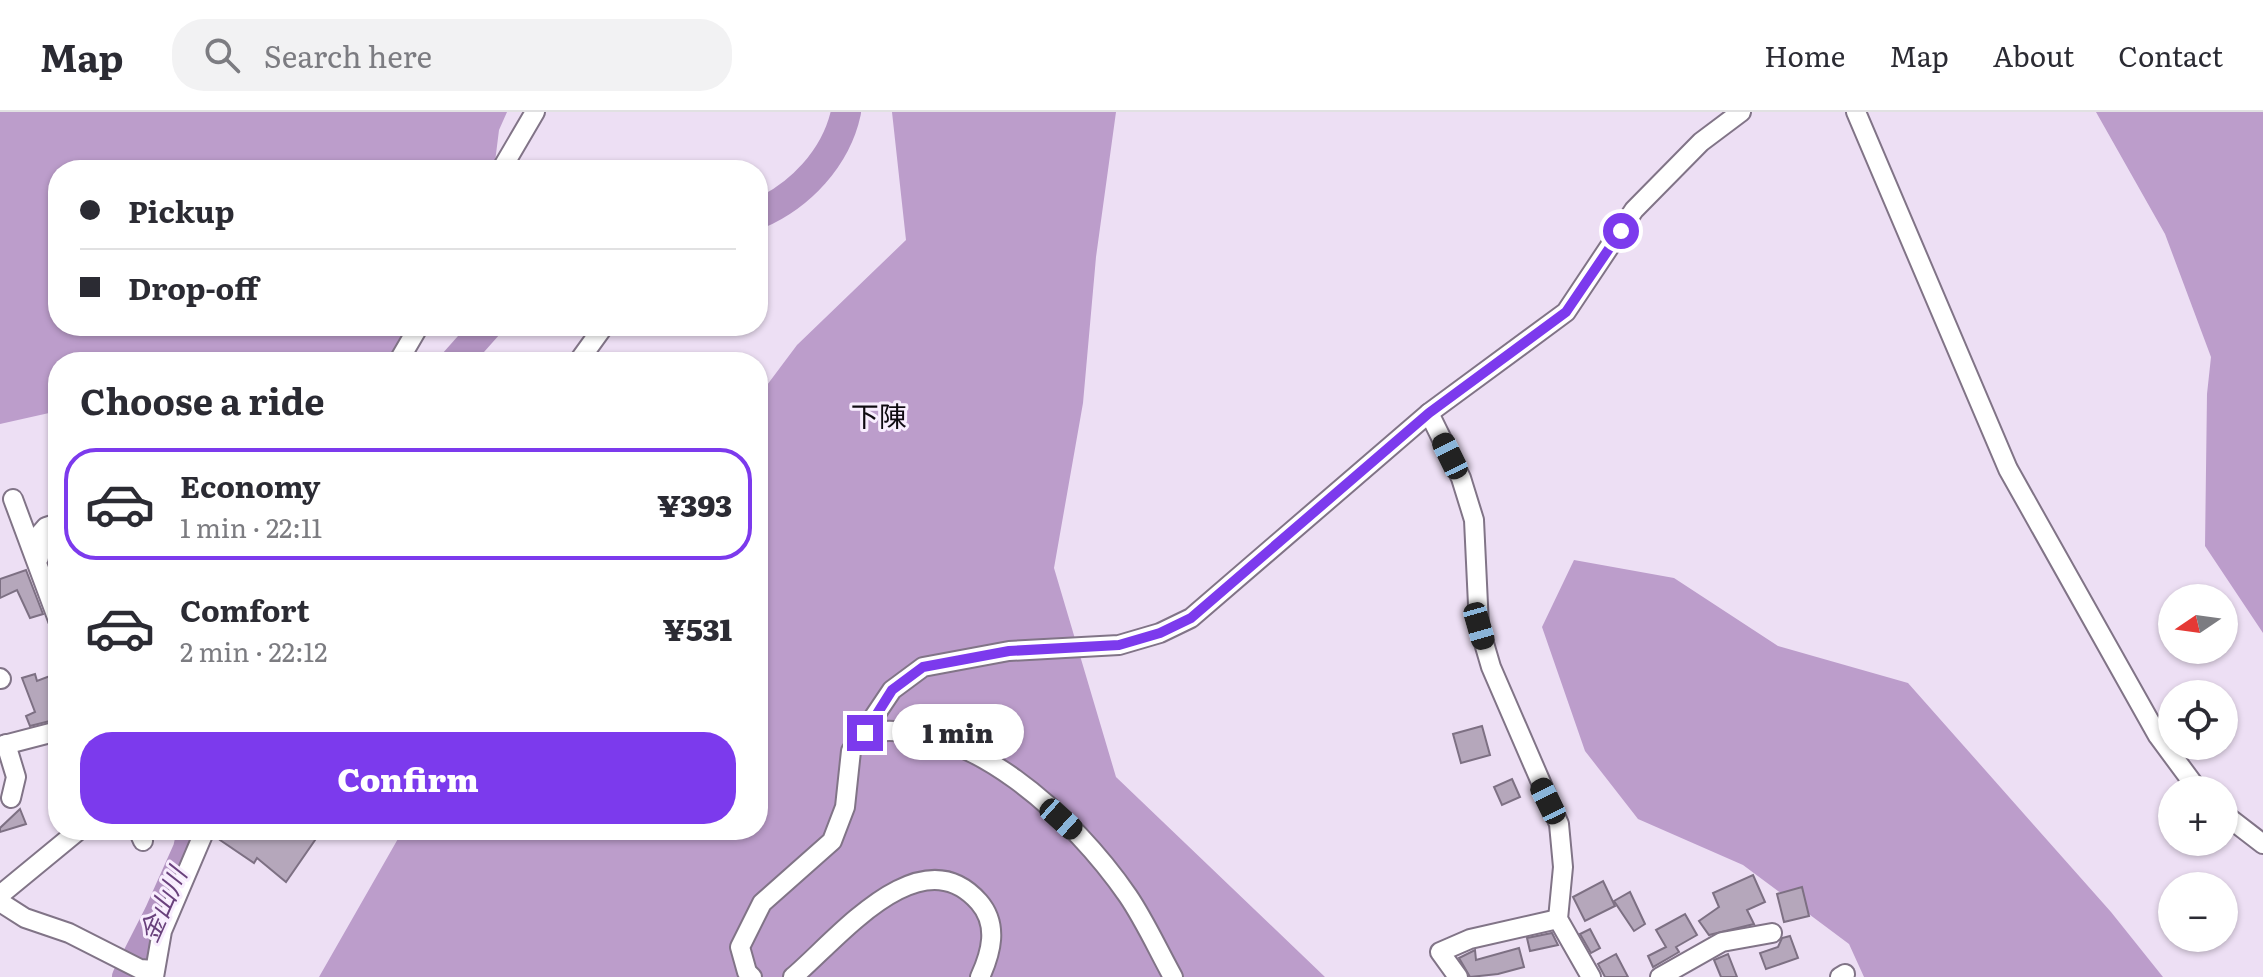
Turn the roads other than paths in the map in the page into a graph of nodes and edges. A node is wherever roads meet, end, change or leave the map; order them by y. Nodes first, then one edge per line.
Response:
1 (535, 112) edge
2 (1741, 112) edge
3 (1856, 112) edge
4 (507, 160) edge
5 (1429, 413) junction
6 (13, 499) dead end
7 (48, 526) edge
8 (39, 569) junction
9 (48, 593) edge
10 (865, 733) junction
11 (48, 734) edge
12 (3, 745) edge
13 (2188, 776) edge
14 (11, 798) dead end
15 (2238, 825) edge
16 (67, 840) edge
17 (201, 840) edge
18 (2263, 844) edge
19 (0, 895) edge
20 (0, 902) edge
21 (1558, 919) junction
22 (1772, 933) dead end
23 (154, 974) edge
24 (752, 977) edge
25 (793, 977) edge
26 (980, 977) edge
27 (1173, 977) edge
28 (1458, 977) edge
29 (1591, 977) edge
30 (1660, 977) edge

1 - 4 street
2 - 5 street
3 - 13 street
5 - 10 street
5 - 21 street
6 - 8 street
7 - 8 street
8 - 9 street
10 - 24 street
10 - 27 street
11 - 12 street
12 - 14 street
15 - 18 street
16 - 19 street
17 - 23 street
20 - 23 street
21 - 28 street
21 - 29 street
22 - 30 street
25 - 26 street

